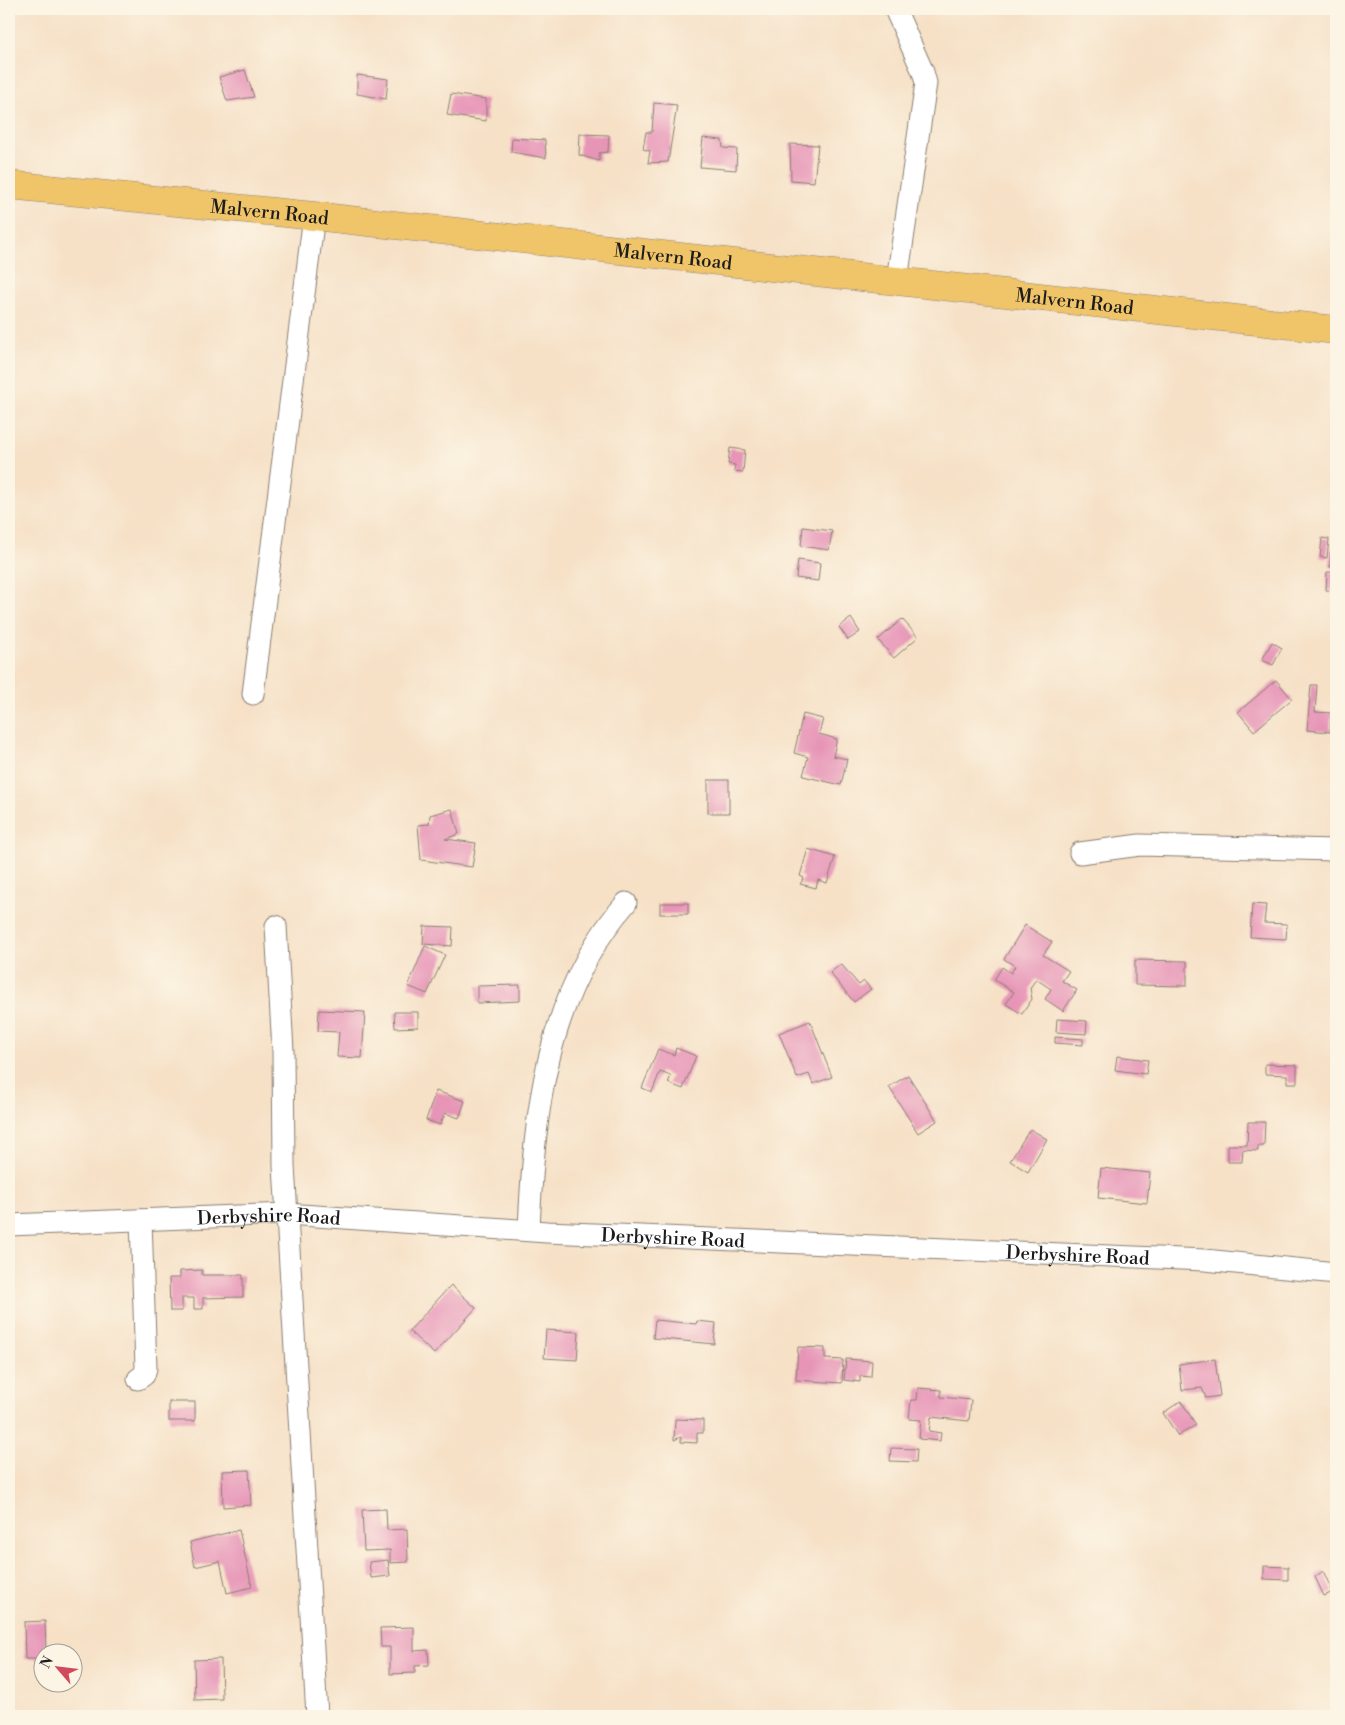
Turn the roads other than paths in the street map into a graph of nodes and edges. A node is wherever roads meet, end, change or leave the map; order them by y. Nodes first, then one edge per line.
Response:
1 (895, 9) edge
2 (9, 184) edge
3 (314, 216) junction
4 (897, 280) junction
5 (1336, 330) edge
6 (253, 694) dead end
7 (1336, 850) edge
8 (1080, 853) dead end
9 (626, 903) dead end
10 (276, 926) dead end
11 (287, 1214) junction
12 (141, 1220) junction
13 (9, 1225) edge
14 (528, 1230) junction
15 (1336, 1273) edge
16 (138, 1379) dead end
17 (317, 1716) edge

1 - 4 street
2 - 3 main road, Malvern Road
3 - 4 main road, Malvern Road
3 - 6 street
4 - 5 main road, Malvern Road
7 - 8 street
9 - 14 street
10 - 11 street
11 - 12 street, Derbyshire Road
11 - 14 street, Derbyshire Road
11 - 17 street
12 - 13 street, Derbyshire Road
12 - 16 street
14 - 15 street, Derbyshire Road

